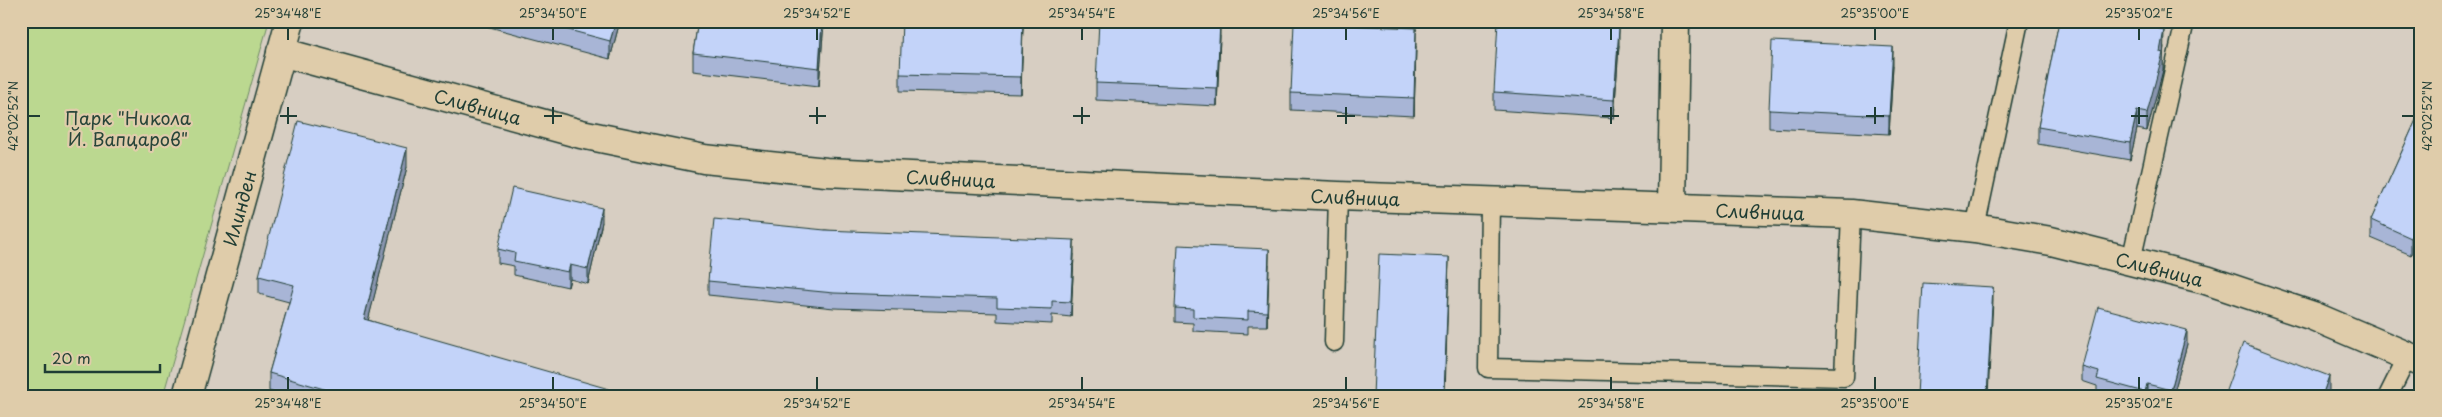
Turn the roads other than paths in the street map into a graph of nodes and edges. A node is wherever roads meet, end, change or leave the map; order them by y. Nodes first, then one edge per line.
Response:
1 (290, 21) edge
2 (1675, 21) edge
3 (2019, 21) edge
4 (2185, 21) edge
5 (281, 52) junction
6 (1338, 196) junction
7 (1490, 202) junction
8 (1672, 206) junction
9 (1851, 214) junction
10 (1975, 228) junction
11 (2132, 261) junction
12 (1334, 342) dead end
13 (2414, 359) edge
14 (187, 396) edge
15 (2388, 396) edge

1 - 5 street, Илинден
2 - 8 street
3 - 10 lane
4 - 11 lane
5 - 6 street, Сливница
5 - 14 street, Илинден
6 - 7 street, Сливница
6 - 12 lane
7 - 8 street, Сливница
7 - 9 lane
8 - 9 street, Сливница
9 - 10 street, Сливница
10 - 11 street, Сливница
11 - 13 street, Сливница
13 - 15 lane

